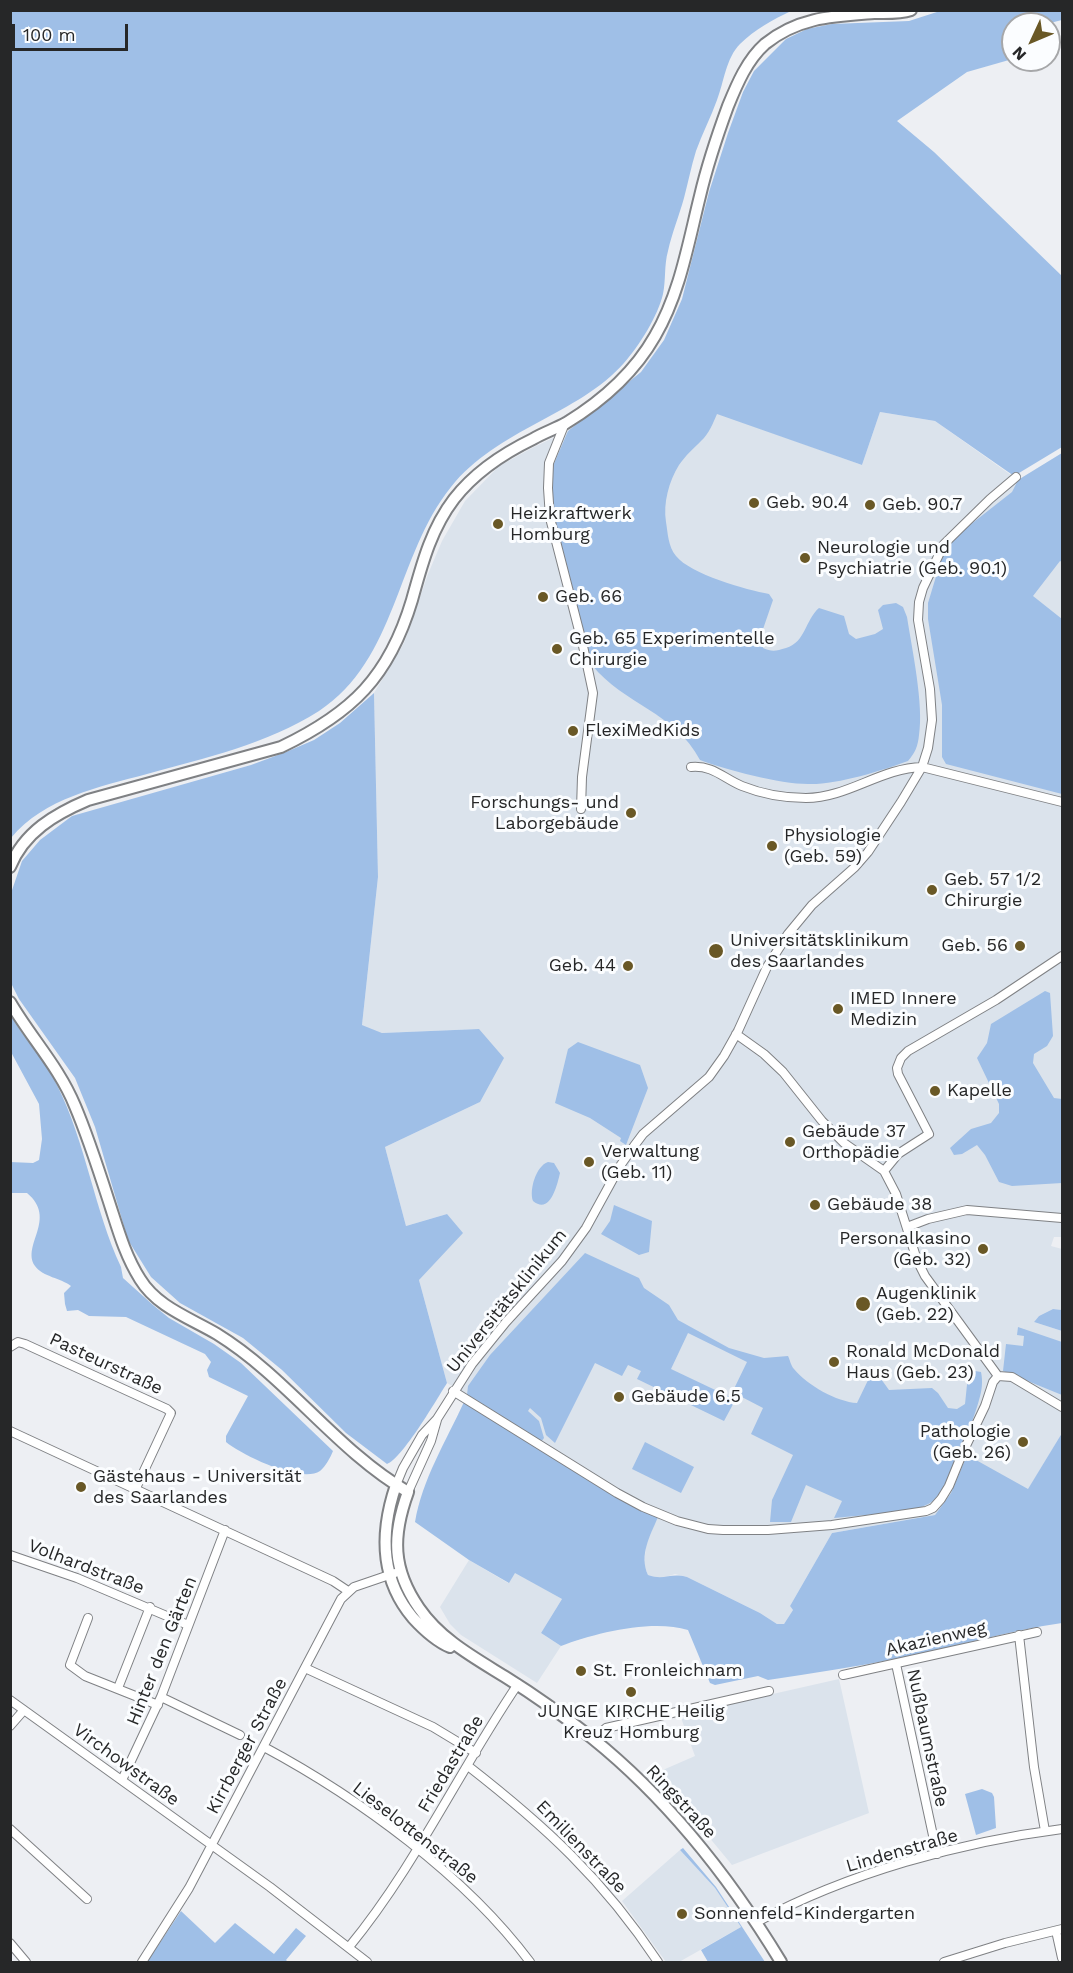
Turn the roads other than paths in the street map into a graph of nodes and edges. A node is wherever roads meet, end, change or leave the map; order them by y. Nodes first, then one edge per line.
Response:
1 (911, 10) edge
2 (565, 423) junction
3 (1016, 477) dead end
4 (691, 767) dead end
5 (922, 767) junction
6 (1062, 802) edge
7 (581, 809) dead end
8 (10, 867) edge
9 (1062, 957) edge
10 (10, 1002) edge
11 (736, 1034) junction
12 (884, 1171) junction
13 (1062, 1218) edge
14 (907, 1227) junction
15 (14, 1345) edge
16 (998, 1376) junction
17 (453, 1391) junction
18 (1062, 1407) edge
19 (437, 1419) junction
20 (10, 1431) edge
21 (396, 1485) junction
22 (136, 1488) junction
23 (408, 1492) junction
24 (225, 1530) junction
25 (10, 1555) edge
26 (401, 1571) junction
27 (389, 1575) junction
28 (348, 1591) junction
29 (150, 1607) junction
30 (88, 1618) dead end
31 (188, 1625) junction
32 (1037, 1632) dead end
33 (1019, 1635) junction
34 (467, 1653) junction
35 (896, 1664) junction
36 (305, 1668) junction
37 (843, 1675) dead end
38 (518, 1684) junction
39 (118, 1688) junction
40 (769, 1691) dead end
41 (10, 1700) edge
42 (159, 1701) junction
43 (24, 1710) junction
44 (10, 1726) edge
45 (240, 1735) dead end
46 (593, 1739) junction
47 (264, 1747) junction
48 (476, 1753) junction
49 (468, 1766) junction
50 (122, 1780) junction
51 (10, 1829) edge
52 (1062, 1829) edge
53 (1045, 1832) junction
54 (211, 1845) junction
55 (417, 1850) junction
56 (937, 1854) junction
57 (87, 1899) dead end
58 (757, 1922) junction
59 (1059, 1930) edge
60 (10, 1943) edge
61 (349, 1947) junction
62 (970, 1958) edge
63 (1062, 1958) edge
64 (26, 1962) edge
65 (142, 1962) edge
66 (367, 1962) edge
67 (530, 1962) edge
68 (657, 1962) edge
69 (781, 1962) edge
70 (945, 1962) edge

1 - 2 street
2 - 7 street
2 - 8 street
3 - 5 street, Universitätsklinikum
4 - 5 street
5 - 6 street
5 - 11 street, Universitätsklinikum
9 - 12 street
10 - 21 street
11 - 12 street
11 - 17 street, Universitätsklinikum
12 - 14 street
13 - 14 street
14 - 16 street
15 - 22 street, Pasteurstraße
16 - 17 street
16 - 18 street
17 - 19 street, Universitätsklinikum
19 - 21 street
19 - 23 street
20 - 22 street
21 - 23 street
21 - 27 street, Ringstraße
22 - 24 street
23 - 26 street, Ringstraße
24 - 28 street
24 - 31 street, Hinter den Gärten
25 - 29 street, Volhardstraße
26 - 27 street
26 - 34 street, Ringstraße
27 - 28 street
27 - 34 street, Ringstraße
28 - 36 street, Kirrberger Straße
29 - 31 street, Volhardstraße
29 - 39 street, Volhardstraße
30 - 39 street
31 - 42 street, Hinter den Gärten
32 - 33 street, Akazienweg
33 - 35 street, Akazienweg
33 - 53 street
34 - 38 street, Ringstraße
35 - 37 street, Akazienweg
35 - 56 street, Nußbaumstraße
36 - 47 street, Kirrberger Straße
36 - 48 street
38 - 46 street, Ringstraße
38 - 48 street, Friedastraße
39 - 42 street
40 - 46 street
41 - 43 street, Virchowstraße
42 - 45 street
42 - 50 street, Hinter den Gärten
43 - 44 street
43 - 50 street, Virchowstraße
46 - 58 street, Ringstraße
47 - 54 street, Kirrberger Straße
47 - 55 street, Lieselottenstraße
48 - 49 street, Friedastraße
49 - 55 street, Friedastraße
49 - 68 street, Emilienstraße
50 - 54 street, Virchowstraße
51 - 57 street
52 - 53 street, Lindenstraße
53 - 56 street, Lindenstraße
54 - 61 street, Virchowstraße
54 - 65 street, Kirrberger Straße
55 - 61 street, Friedastraße
55 - 67 street, Lieselottenstraße
56 - 58 street, Lindenstraße
58 - 69 street, Ringstraße
59 - 62 street
59 - 63 street
60 - 64 street
61 - 66 street, Virchowstraße
62 - 70 street

